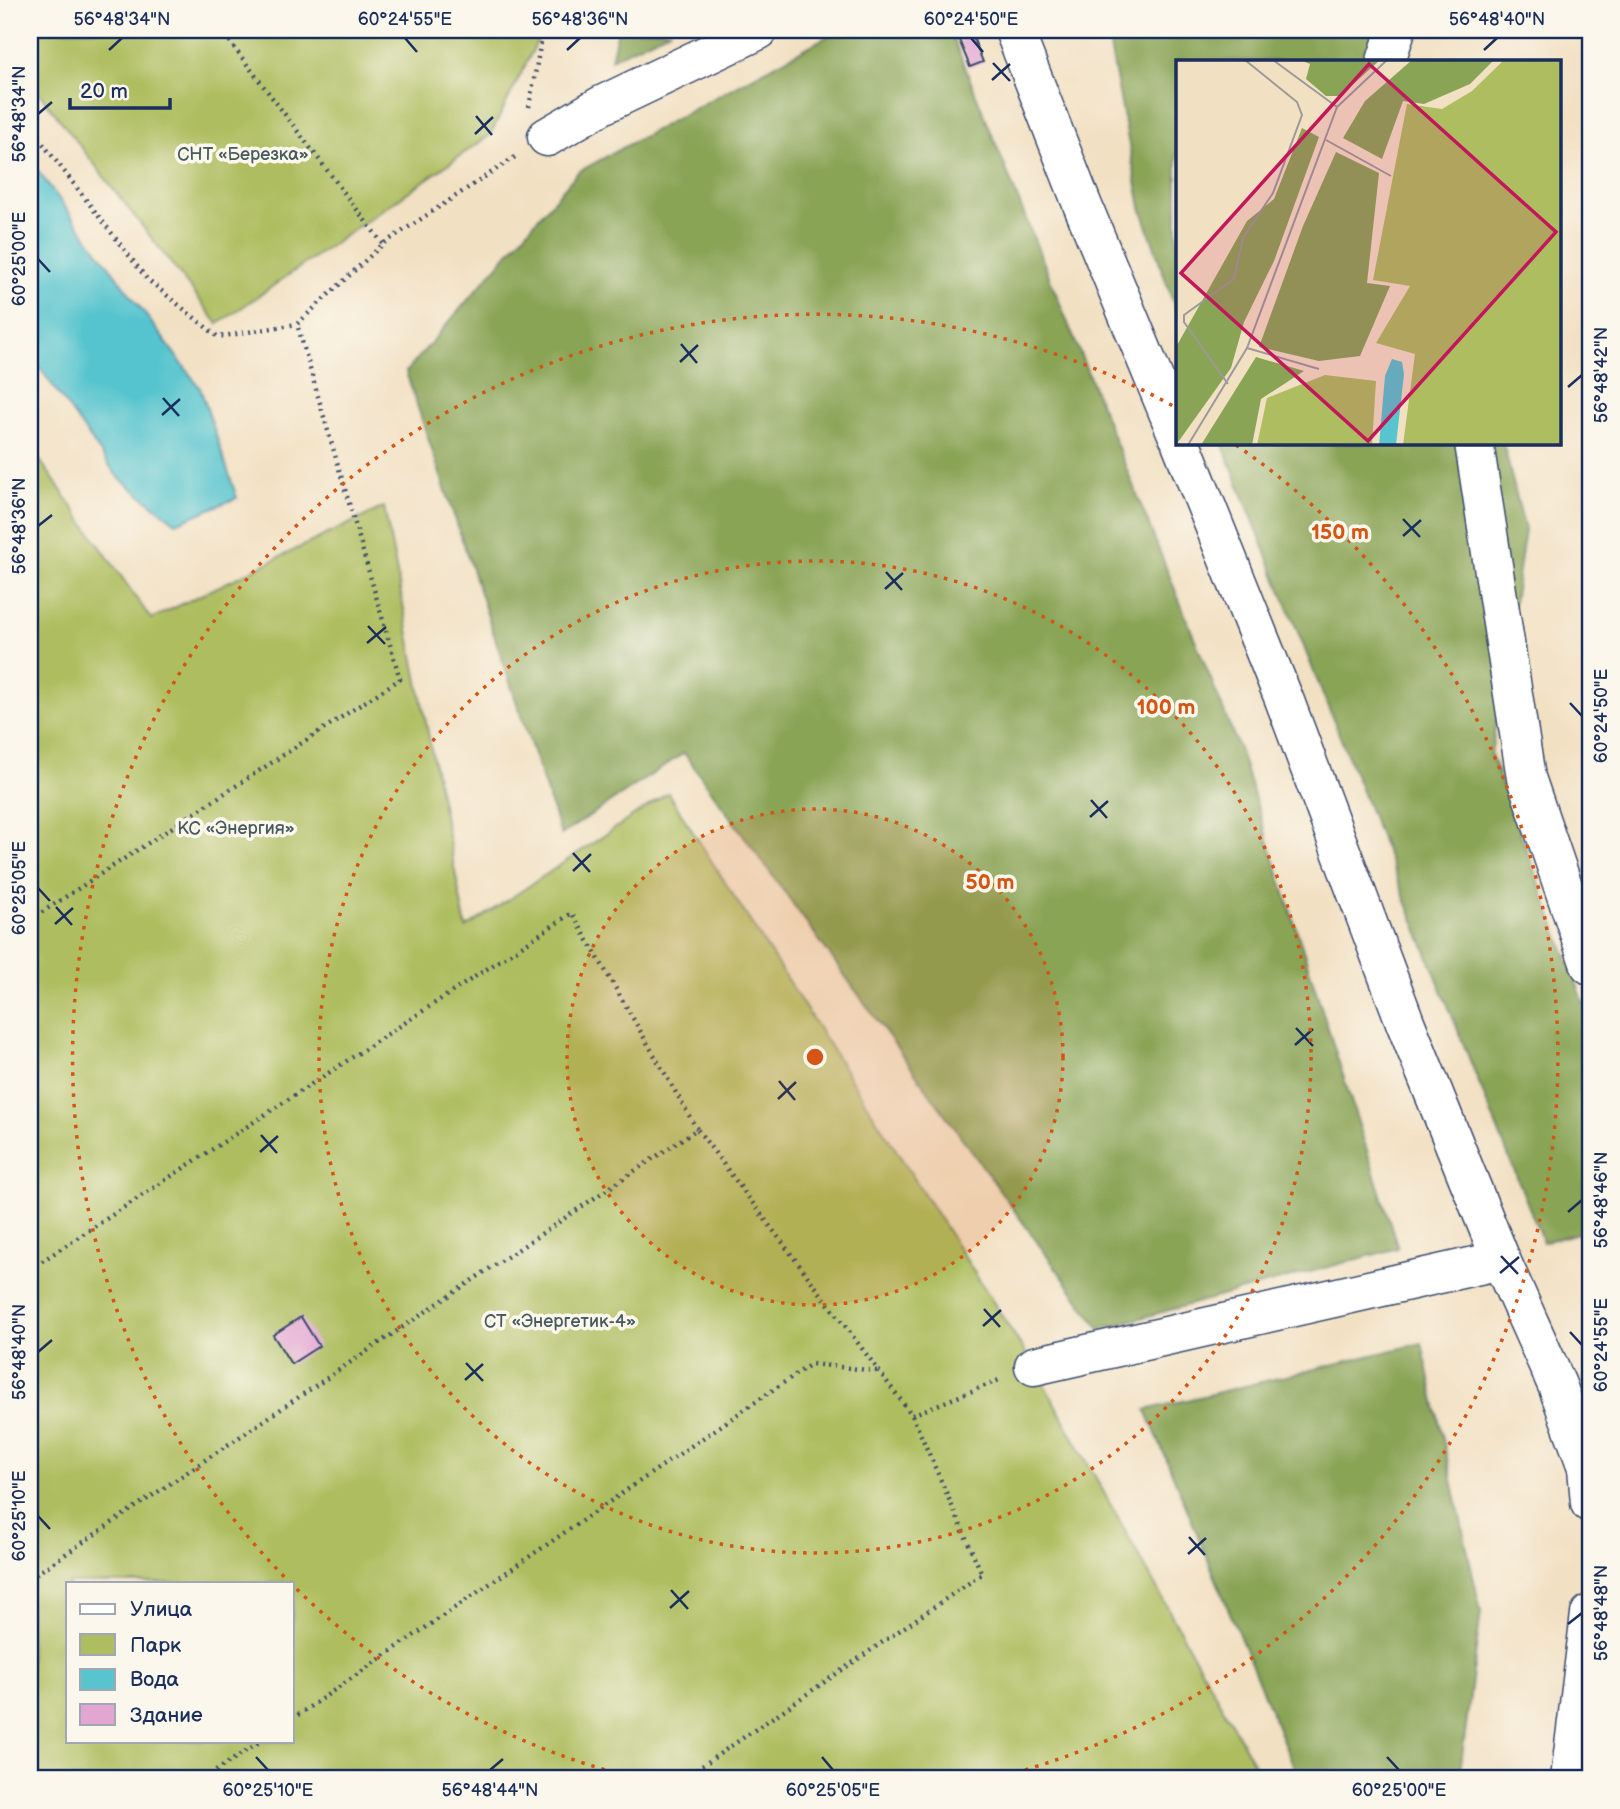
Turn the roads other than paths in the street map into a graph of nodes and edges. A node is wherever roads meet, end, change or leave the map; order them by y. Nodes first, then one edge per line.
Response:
1 (759, 30) edge
2 (1014, 30) edge
3 (1396, 30) edge
4 (1385, 60) edge
5 (537, 124) road end
6 (1176, 432) edge
7 (1181, 444) edge
8 (1474, 444) edge
9 (1590, 965) edge
10 (1501, 1260) junction
11 (1034, 1366) road end
12 (1589, 1479) edge
13 (1590, 1614) edge
14 (1570, 1779) edge

1 - 5 street
2 - 6 street
3 - 4 street
7 - 10 street
8 - 9 street
10 - 11 street
10 - 12 street
13 - 14 street

